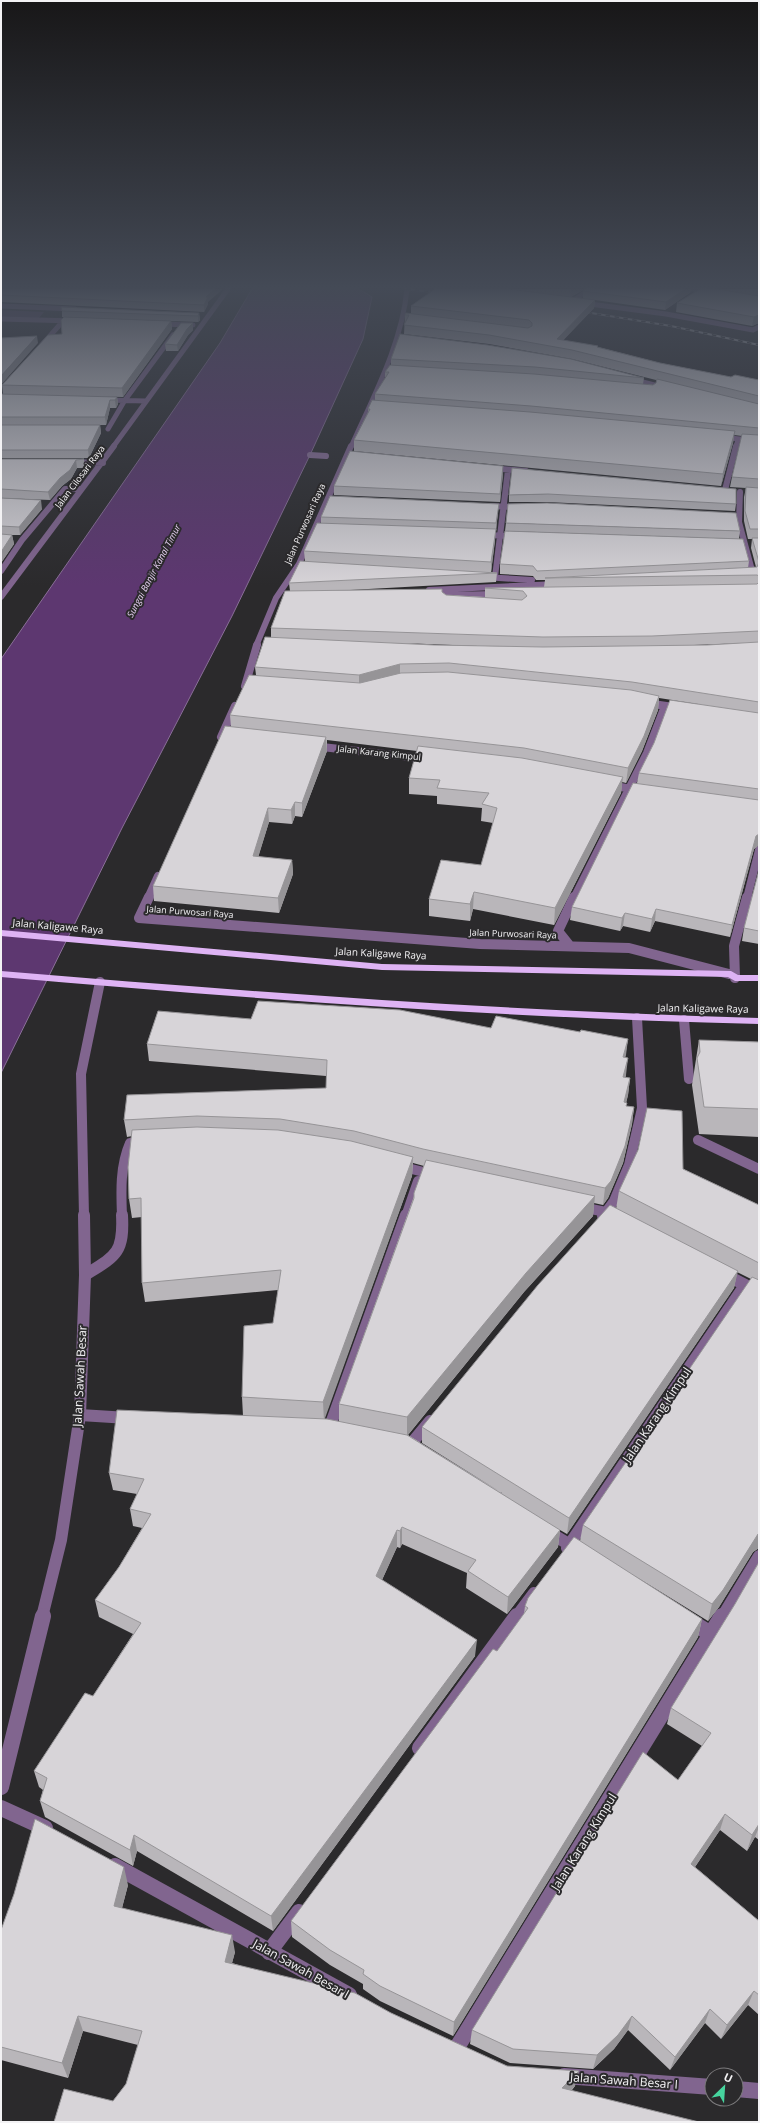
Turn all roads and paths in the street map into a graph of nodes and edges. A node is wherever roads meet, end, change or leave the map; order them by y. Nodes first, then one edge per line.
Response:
1 (134, 388) edge
2 (155, 388) edge
3 (381, 388) edge
4 (643, 388) edge
5 (666, 388) edge
6 (669, 389) edge
7 (674, 392) edge
8 (95, 400) edge
9 (125, 400) junction
10 (146, 401) junction
11 (101, 429) edge
12 (116, 429) junction
13 (716, 437) edge
14 (738, 439) junction
15 (759, 441) edge
16 (63, 462) edge
17 (103, 463) junction
18 (485, 468) edge
19 (507, 471) junction
20 (532, 472) edge
21 (81, 489) junction
22 (718, 490) edge
23 (725, 490) junction
24 (327, 498) junction
25 (336, 500) edge
26 (43, 505) dead end
27 (50, 505) junction
28 (69, 506) junction
29 (476, 506) edge
30 (503, 507) junction
31 (525, 507) edge
32 (730, 516) edge
33 (738, 516) junction
34 (475, 535) edge
35 (501, 535) junction
36 (526, 537) edge
37 (28, 541) junction
38 (741, 543) junction
39 (752, 544) edge
40 (1, 573) edge
41 (18, 574) junction
42 (737, 575) edge
43 (479, 576) edge
44 (495, 577) junction
45 (508, 594) edge
46 (1, 597) edge
47 (438, 601) edge
48 (467, 603) edge
49 (637, 700) edge
50 (665, 706) junction
51 (688, 710) edge
52 (307, 745) edge
53 (216, 748) edge
54 (434, 759) edge
55 (601, 783) edge
56 (629, 789) junction
57 (652, 792) edge
58 (759, 850) edge
59 (161, 869) edge
60 (1, 933) edge
61 (570, 946) junction
62 (1, 974) edge
63 (733, 976) junction
64 (759, 978) edge
65 (100, 982) junction
66 (637, 1018) junction
67 (684, 1020) junction
68 (759, 1021) edge
69 (689, 1079) dead end
70 (698, 1140) dead end
71 (153, 1142) edge
72 (391, 1164) edge
73 (759, 1169) edge
74 (422, 1172) junction
75 (445, 1177) edge
76 (568, 1204) edge
77 (606, 1212) junction
78 (627, 1223) edge
79 (596, 1224) edge
80 (717, 1270) edge
81 (85, 1275) junction
82 (745, 1285) junction
83 (759, 1292) edge
84 (439, 1410) edge
85 (80, 1415) junction
86 (142, 1418) edge
87 (314, 1428) edge
88 (329, 1429) junction
89 (344, 1432) edge
90 (395, 1442) edge
91 (410, 1445) junction
92 (423, 1454) edge
93 (536, 1524) edge
94 (569, 1545) junction
95 (583, 1554) edge
96 (759, 1556) edge
97 (560, 1558) edge
98 (541, 1583) edge
99 (677, 1613) edge
100 (711, 1634) junction
101 (410, 1761) edge
102 (1, 1787) edge
103 (1, 1808) edge
104 (57, 1834) edge
105 (98, 1857) edge
106 (307, 1901) edge
107 (269, 1952) junction
108 (360, 2001) edge
109 (456, 2048) edge
110 (547, 2075) edge
111 (704, 2086) edge
112 (744, 2090) edge
113 (759, 2091) edge

1 - 9 street
2 - 10 street, Jalan Cilosari Raya
3 - 24 street, Jalan Purwosari Raya
4 - 7 street
5 - 6 street
8 - 9 street
9 - 10 street
9 - 12 street
10 - 12 street, Jalan Cilosari Raya
11 - 12 street
12 - 17 street, Jalan Cilosari Raya
13 - 14 street
14 - 15 street
14 - 23 street
16 - 17 street
17 - 21 street, Jalan Cilosari Raya
18 - 19 street
19 - 20 street
19 - 30 street
21 - 27 street
21 - 28 street, Jalan Cilosari Raya
22 - 23 street
23 - 33 street
24 - 25 street
24 - 53 street, Jalan Purwosari Raya
26 - 27 street
27 - 28 street
27 - 37 street
28 - 37 street, Jalan Cilosari Raya
29 - 30 street
30 - 31 street
30 - 35 street
32 - 33 street
33 - 38 street
34 - 35 street
35 - 36 street
35 - 44 street
37 - 40 street
37 - 41 street, Jalan Cilosari Raya
38 - 39 street
38 - 42 street
40 - 41 street
41 - 46 street, Jalan Cilosari Raya
43 - 44 street
44 - 45 street
47 - 48 street
49 - 50 street
50 - 51 street
50 - 56 street
52 - 54 street, Jalan Karang Kimpul
55 - 56 street
56 - 57 street
56 - 61 street
58 - 63 street
59 - 61 street, Jalan Purwosari Raya
60 - 63 highway, Jalan Kaligawe Raya
61 - 63 street, Jalan Purwosari Raya
62 - 65 highway, Jalan Kaligawe Raya
63 - 64 highway, Jalan Kaligawe Raya
65 - 66 highway, Jalan Kaligawe Raya
65 - 81 street, Jalan Sawah Besar
66 - 67 highway, Jalan Kaligawe Raya
66 - 77 street
67 - 68 highway, Jalan Kaligawe Raya
67 - 69 street
70 - 73 street
71 - 81 street
72 - 74 street
74 - 75 street
74 - 88 street
76 - 77 street
77 - 78 street
77 - 79 street
80 - 82 street
81 - 85 street, Jalan Sawah Besar
82 - 83 street
82 - 94 street, Jalan Karang Kimpul
84 - 91 street
85 - 86 street
85 - 102 street, Jalan Sawah Besar
87 - 88 street
88 - 89 street
90 - 91 street
91 - 92 street
93 - 94 street
94 - 95 street
94 - 97 street, Jalan Karang Kimpul
96 - 100 street, Jalan Karang Kimpul
98 - 101 street
99 - 100 street
100 - 109 street, Jalan Karang Kimpul
103 - 104 street
105 - 107 street, Jalan Sawah Besar I
106 - 107 street
107 - 108 street, Jalan Sawah Besar I
110 - 111 street, Jalan Sawah Besar I
112 - 113 street

